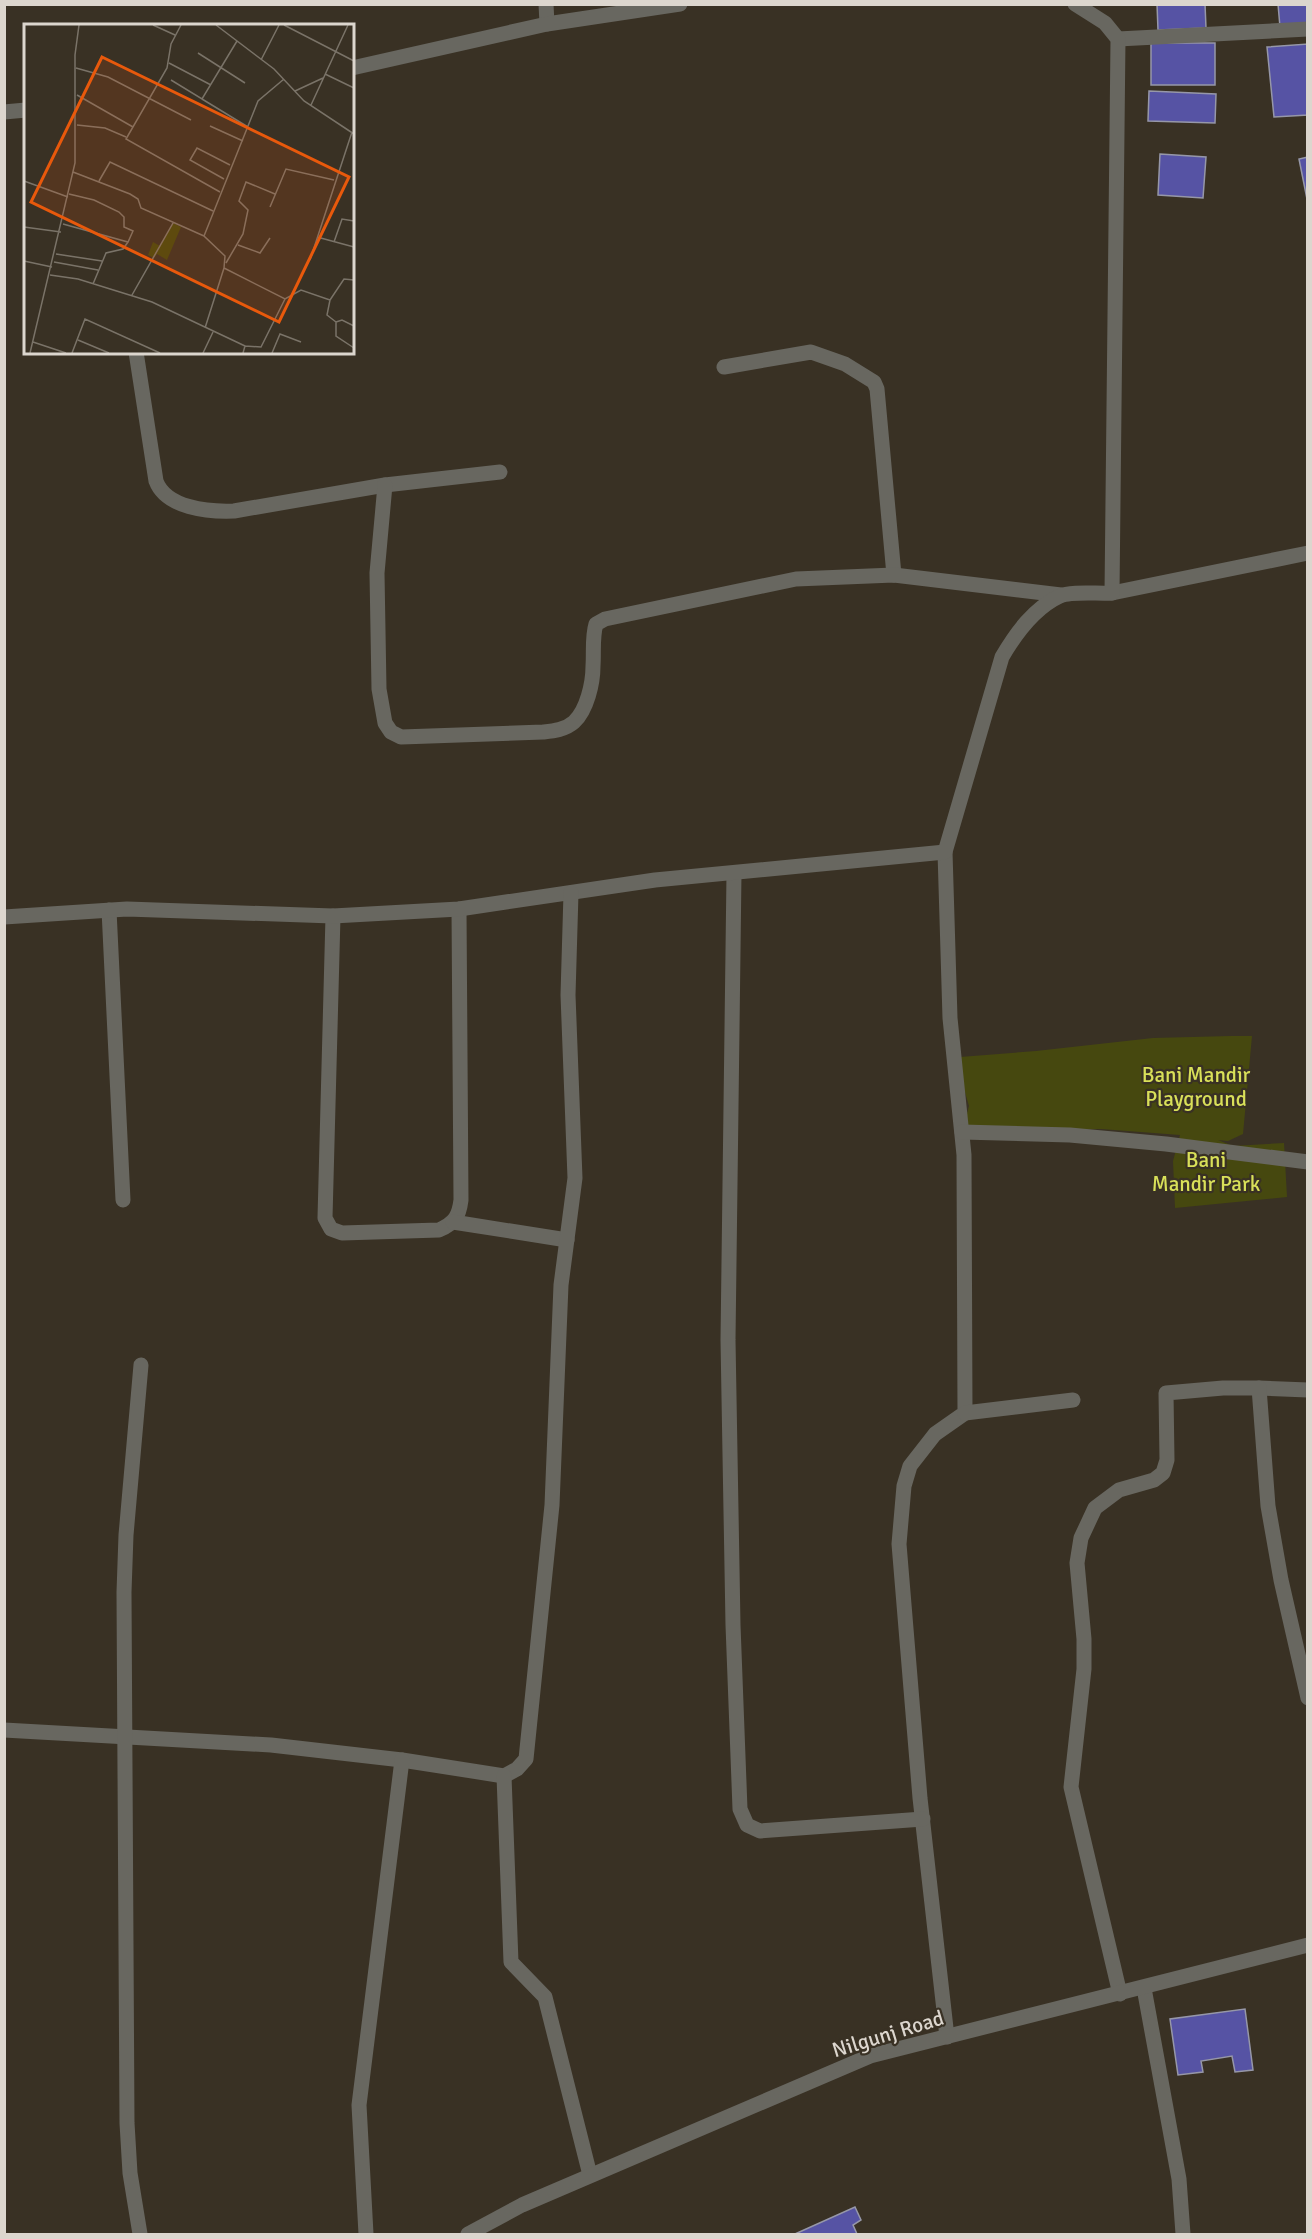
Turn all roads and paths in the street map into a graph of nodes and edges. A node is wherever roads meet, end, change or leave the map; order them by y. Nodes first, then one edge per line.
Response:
1 (546, 4) edge
2 (680, 4) edge
3 (1075, 4) edge
4 (548, 24) junction
5 (1308, 29) edge
6 (1118, 39) junction
7 (354, 68) edge
8 (24, 110) edge
9 (4, 112) edge
10 (136, 354) edge
11 (724, 367) dead end
12 (500, 472) dead end
13 (385, 485) junction
14 (1308, 553) edge
15 (894, 575) junction
16 (1112, 593) junction
17 (1061, 595) junction
18 (945, 852) junction
19 (734, 873) junction
20 (571, 893) junction
21 (459, 909) junction
22 (110, 910) junction
23 (333, 916) junction
24 (4, 917) edge
25 (962, 1132) junction
26 (1308, 1162) edge
27 (123, 1200) dead end
28 (453, 1222) junction
29 (567, 1240) junction
30 (141, 1365) dead end
31 (1259, 1388) junction
32 (1308, 1390) edge
33 (1073, 1400) dead end
34 (965, 1413) junction
35 (1308, 1698) edge
36 (4, 1730) edge
37 (126, 1737) junction
38 (402, 1760) junction
39 (504, 1776) junction
40 (923, 1819) junction
41 (1308, 1945) edge
42 (1144, 1988) junction
43 (1120, 1994) junction
44 (947, 2037) junction
45 (590, 2175) junction
46 (140, 2235) edge
47 (366, 2235) edge
48 (468, 2235) edge
49 (1183, 2235) edge

1 - 4 street
2 - 4 street
3 - 6 street
4 - 7 street
5 - 6 street
6 - 16 street
8 - 9 street
10 - 13 street
11 - 15 street
12 - 13 street
13 - 15 street
14 - 16 street
15 - 17 street
16 - 17 street
17 - 18 street
18 - 19 street
18 - 25 street
19 - 20 street
19 - 40 street
20 - 21 street
20 - 29 street
21 - 23 street
21 - 28 street
22 - 23 street
22 - 24 street
22 - 27 street
23 - 28 street
25 - 26 street
25 - 34 street
28 - 29 street
29 - 39 street
30 - 37 street
31 - 32 street
31 - 35 street
31 - 43 street
33 - 34 street
34 - 40 street
36 - 37 street
37 - 38 street
37 - 46 street
38 - 39 street
38 - 47 street
39 - 45 street
40 - 44 street
41 - 42 street, Nilgunj Road
42 - 43 street, Nilgunj Road
42 - 49 street
43 - 44 street, Nilgunj Road
44 - 45 street, Nilgunj Road
45 - 48 street, Nilgunj Road

